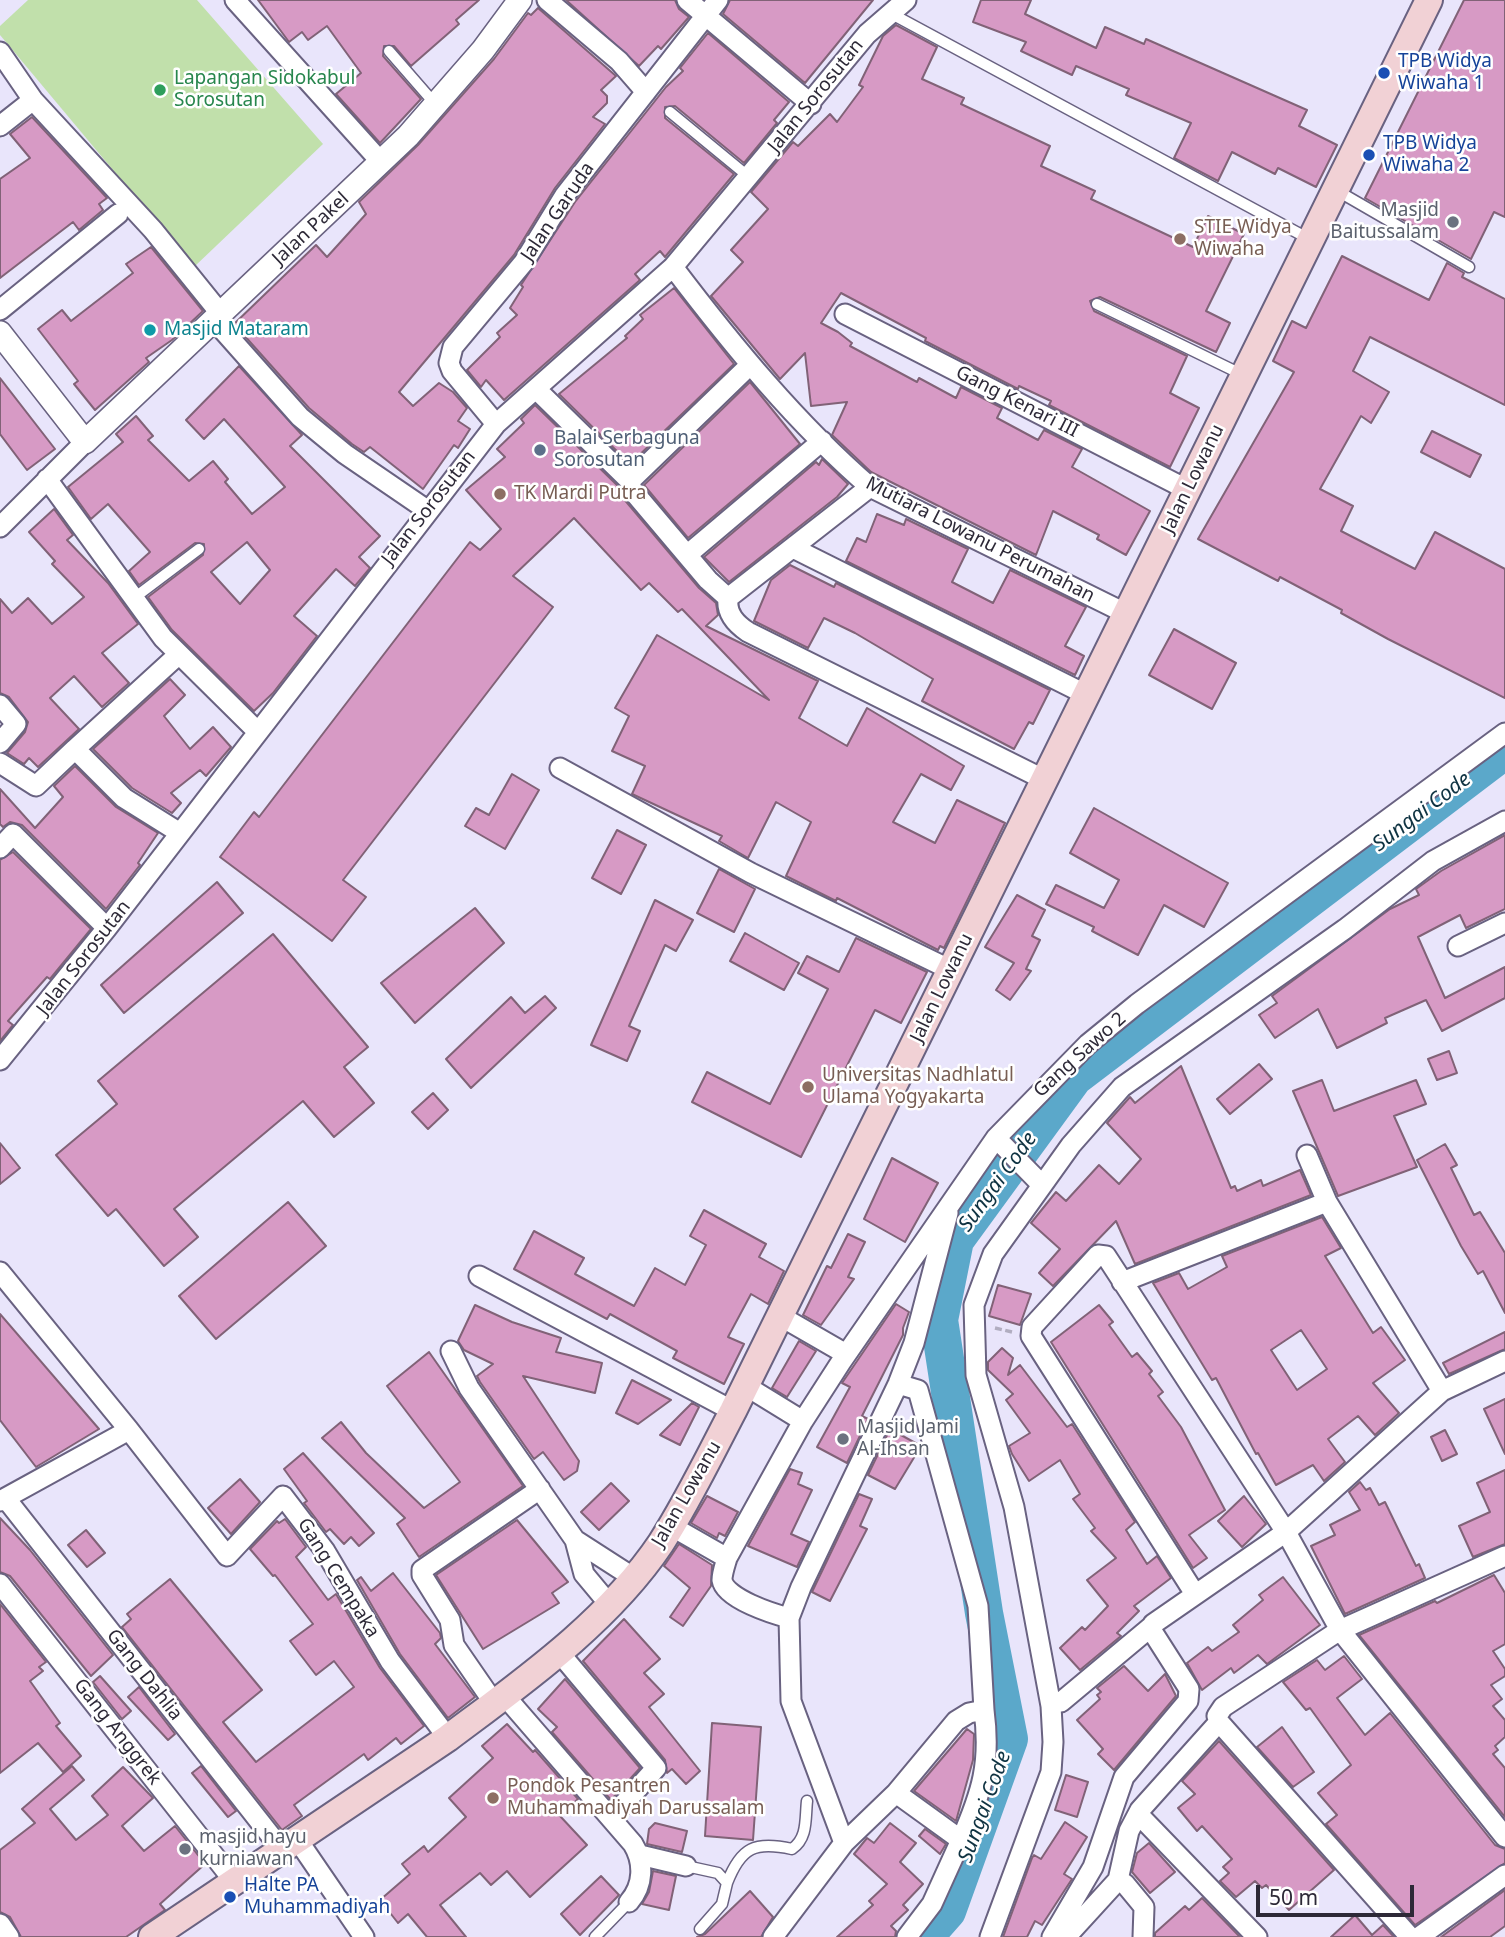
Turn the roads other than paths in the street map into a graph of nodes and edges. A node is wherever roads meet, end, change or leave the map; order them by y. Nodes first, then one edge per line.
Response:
1 (235, 0) edge
2 (520, 0) edge
3 (547, 0) edge
4 (687, 0) edge
5 (718, 0) edge
6 (906, 0) edge
7 (1429, 0) edge
8 (890, 13) junction
9 (704, 16) junction
10 (389, 51) dead end
11 (0, 52) edge
12 (646, 92) junction
13 (33, 100) junction
14 (811, 104) junction
15 (436, 106) junction
16 (670, 112) dead end
17 (0, 126) edge
18 (381, 162) junction
19 (749, 177) junction
20 (1336, 190) junction
21 (118, 214) dead end
22 (1311, 240) junction
23 (673, 267) junction
24 (1469, 267) dead end
25 (1097, 304) dead end
26 (0, 310) edge
27 (845, 314) dead end
28 (217, 316) junction
29 (0, 333) edge
30 (750, 365) junction
31 (1244, 375) junction
32 (536, 389) junction
33 (496, 424) junction
34 (822, 441) junction
35 (85, 442) junction
36 (47, 479) junction
37 (631, 481) junction
38 (870, 487) junction
39 (1188, 490) junction
40 (427, 510) junction
41 (0, 527) edge
42 (793, 548) junction
43 (199, 549) dead end
44 (687, 555) junction
45 (134, 598) junction
46 (728, 598) junction
47 (1126, 614) junction
48 (178, 655) junction
49 (1087, 695) junction
50 (0, 705) edge
51 (257, 731) junction
52 (1505, 733) edge
53 (0, 743) edge
54 (75, 749) junction
55 (0, 764) edge
56 (559, 768) dead end
57 (1045, 780) junction
58 (1505, 821) edge
59 (180, 833) junction
60 (0, 848) edge
61 (1505, 923) edge
62 (107, 928) junction
63 (1458, 946) dead end
64 (951, 970) junction
65 (0, 1060) edge
66 (1001, 1143) junction
67 (1307, 1155) dead end
68 (1037, 1181) junction
69 (950, 1202) junction
70 (1327, 1202) junction
71 (0, 1272) edge
72 (478, 1276) dead end
73 (1122, 1282) junction
74 (780, 1316) junction
75 (451, 1351) dead end
76 (846, 1354) junction
77 (1505, 1361) edge
78 (898, 1384) junction
79 (746, 1386) junction
80 (1442, 1391) junction
81 (733, 1411) junction
82 (803, 1421) junction
83 (129, 1430) junction
84 (540, 1489) junction
85 (3, 1501) edge
86 (671, 1526) junction
87 (1286, 1532) junction
88 (575, 1540) junction
89 (727, 1558) junction
90 (1504, 1560) edge
91 (634, 1578) junction
92 (0, 1584) edge
93 (1195, 1594) junction
94 (608, 1604) junction
95 (789, 1618) junction
96 (1152, 1626) junction
97 (1340, 1630) junction
98 (558, 1651) junction
99 (499, 1699) junction
100 (1061, 1702) dead end
101 (984, 1710) junction
102 (1219, 1722) junction
103 (449, 1738) junction
104 (896, 1793) junction
105 (807, 1801) dead end
106 (1138, 1814) junction
107 (611, 1818) junction
108 (1505, 1837) edge
109 (961, 1840) junction
110 (845, 1843) junction
111 (290, 1844) junction
112 (640, 1855) junction
113 (681, 1865) joint
114 (1505, 1875) edge
115 (1118, 1880) junction
116 (234, 1881) junction
117 (727, 1883) junction
118 (629, 1902) joint
119 (0, 1924) edge
120 (700, 1929) dead end
121 (9, 1937) edge
122 (152, 1937) edge
123 (364, 1937) edge
124 (595, 1937) edge
125 (772, 1937) edge
126 (906, 1937) edge
127 (990, 1937) edge
128 (1052, 1937) edge
129 (1066, 1937) edge
130 (1143, 1937) edge
131 (1257, 1937) edge
132 (1410, 1937) edge
133 (1419, 1937) edge

1 - 18 street
2 - 15 street, Jalan Pakel
3 - 12 street
4 - 9 street
5 - 9 street, Jalan Garuda
6 - 8 street, Jalan Sorosutan
7 - 20 main road, Jalan Lowanu
8 - 14 street, Jalan Sorosutan
8 - 22 lane
9 - 12 street, Jalan Garuda
9 - 14 street
10 - 15 lane
11 - 13 street
12 - 33 street, Jalan Garuda
13 - 17 street
13 - 28 street
14 - 19 street, Jalan Sorosutan
15 - 18 street, Jalan Pakel
16 - 19 lane
18 - 28 street, Jalan Pakel
19 - 23 street, Jalan Sorosutan
20 - 22 main road, Jalan Lowanu
20 - 24 lane
21 - 26 street
22 - 31 main road, Jalan Lowanu
23 - 30 street, Mutiara Lowanu Perumahan
23 - 32 street, Jalan Sorosutan
25 - 31 lane
27 - 39 street, Gang Kenari III
28 - 35 street, Jalan Pakel
28 - 40 street
29 - 35 street
30 - 34 street, Mutiara Lowanu Perumahan
30 - 37 street
31 - 39 main road, Jalan Lowanu
32 - 33 street, Jalan Sorosutan
32 - 37 street
33 - 40 street, Jalan Sorosutan
34 - 38 street, Mutiara Lowanu Perumahan
34 - 44 street
35 - 36 street
36 - 41 street
36 - 45 street
37 - 44 street
38 - 42 street
38 - 47 street, Mutiara Lowanu Perumahan
39 - 47 main road, Jalan Lowanu
40 - 51 street, Jalan Sorosutan
42 - 46 street
42 - 49 street
43 - 45 lane
44 - 46 street
45 - 48 street
46 - 57 street
47 - 49 main road, Jalan Lowanu
48 - 51 street
48 - 54 street
49 - 57 main road, Jalan Lowanu
50 - 53 street
51 - 59 street, Jalan Sorosutan
52 - 66 street, Gang Sawo 2
54 - 55 street
54 - 59 street
56 - 64 street
57 - 64 main road, Jalan Lowanu
58 - 68 street
59 - 62 street, Jalan Sorosutan
60 - 62 street
61 - 63 street
62 - 65 street, Jalan Sorosutan
64 - 74 main road, Jalan Lowanu
66 - 68 street
66 - 69 street, Gang Sawo 2
67 - 70 street
68 - 127 street
69 - 76 street, Gang Sawo 2
69 - 78 street
70 - 73 street
70 - 80 street
71 - 83 street
72 - 81 street
73 - 87 street
73 - 93 street
74 - 76 street
74 - 79 main road, Jalan Lowanu
75 - 84 street
76 - 82 street, Gang Sawo 2
77 - 80 street
78 - 95 street
78 - 101 street
79 - 81 main road, Jalan Lowanu
79 - 82 street
80 - 87 street
81 - 86 main road, Jalan Lowanu
82 - 89 street, Gang Sawo 2
83 - 85 street
83 - 103 street, Gang Cempaka
84 - 88 street
84 - 99 street
85 - 111 street, Gang Dahlia
86 - 89 street
86 - 91 main road, Jalan Lowanu
87 - 93 street
87 - 97 street
88 - 91 street
88 - 94 street
89 - 95 street
90 - 97 street
91 - 94 main road, Jalan Lowanu
92 - 116 street, Gang Anggrek
93 - 96 street
94 - 98 main road, Jalan Lowanu
95 - 110 street
96 - 100 street
96 - 128 street
97 - 102 street
97 - 108 street
98 - 99 main road, Jalan Lowanu
98 - 107 street
99 - 103 main road, Jalan Lowanu
99 - 107 street
101 - 104 street
101 - 109 street
102 - 106 street
102 - 132 street
103 - 111 main road, Jalan Lowanu
104 - 109 street
104 - 110 street
105 - 117 lane
106 - 115 street
106 - 131 street
107 - 112 street
109 - 126 street
110 - 125 street
111 - 116 main road, Jalan Lowanu
111 - 123 street, Gang Dahlia
112 - 113 street
112 - 118 street
113 - 117 lane
114 - 133 street
115 - 129 street
115 - 130 street
116 - 122 main road, Jalan Lowanu
117 - 120 lane
118 - 124 lane
119 - 121 street

